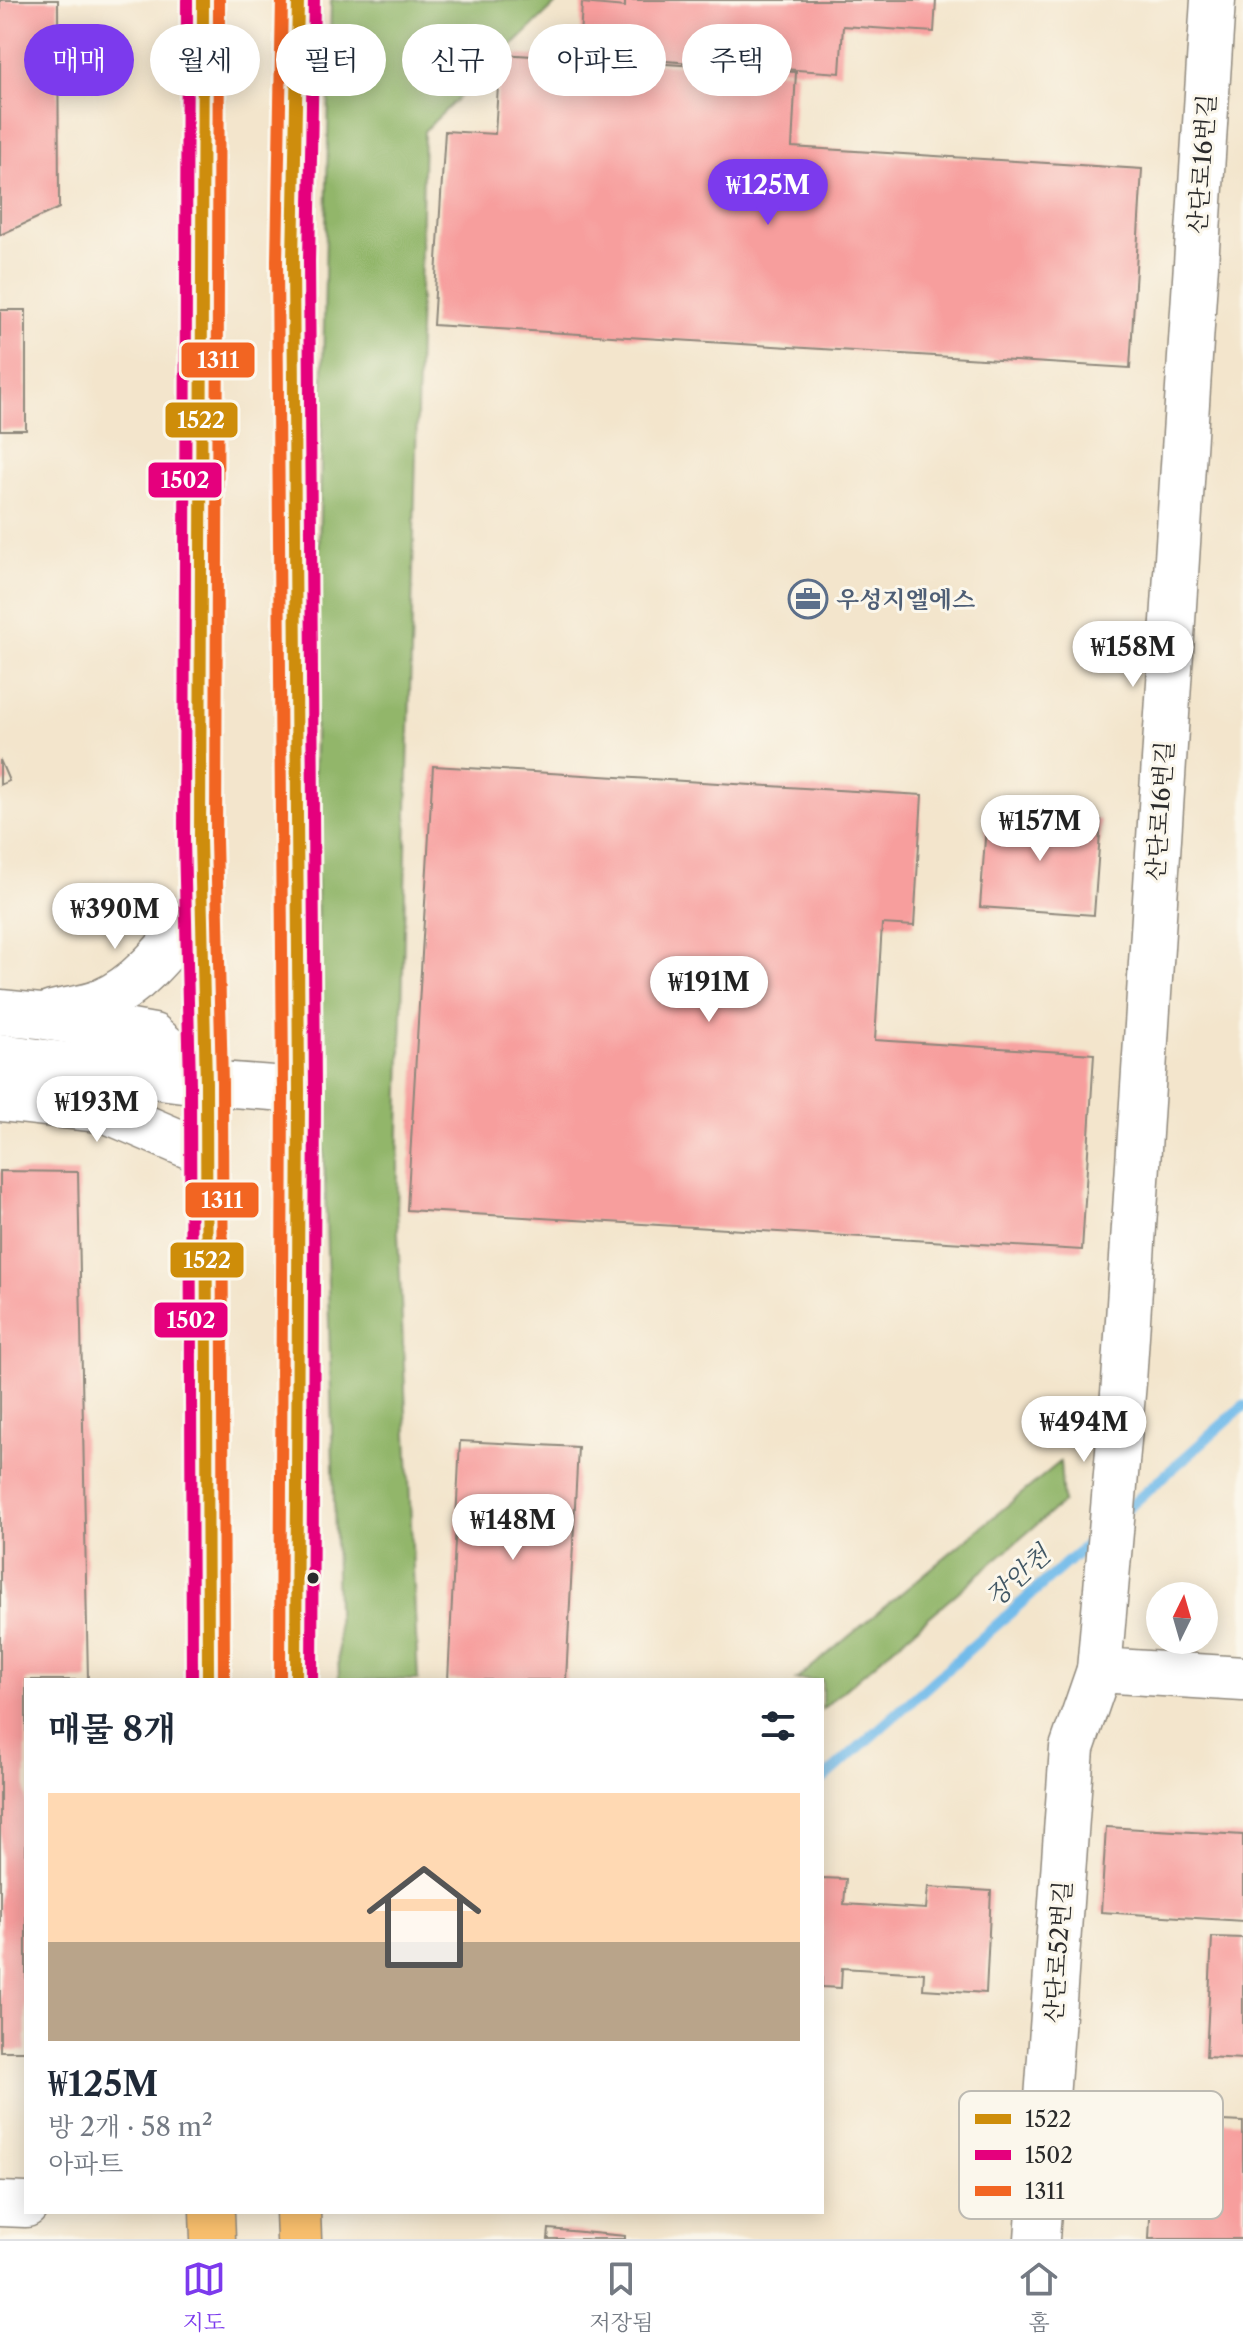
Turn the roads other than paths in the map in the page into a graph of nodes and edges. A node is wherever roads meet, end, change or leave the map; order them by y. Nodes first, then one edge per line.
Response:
1 (203, 0) edge
2 (298, 0) edge
3 (1213, 0) edge
4 (202, 906) junction
5 (20, 1014) edge
6 (0, 1056) edge
7 (206, 1083) junction
8 (299, 1090) junction
9 (0, 1099) edge
10 (205, 1153) junction
11 (1099, 1670) junction
12 (208, 1678) edge
13 (296, 1678) edge
14 (1243, 1679) edge
15 (1048, 2091) edge
16 (0, 2204) edge
17 (24, 2205) edge
18 (212, 2214) edge
19 (298, 2214) edge
20 (1038, 2219) edge
21 (213, 2239) edge
22 (299, 2239) edge
23 (1037, 2239) edge

1 - 4 main road
2 - 8 main road
3 - 11 street, 산단로16번길
4 - 5 street
4 - 7 main road
5 - 7 street
6 - 7 street
7 - 8 street
7 - 10 main road
8 - 13 main road
9 - 10 street
10 - 12 main road
11 - 14 street
11 - 15 street, 산단로52번길
16 - 17 street
18 - 21 main road
19 - 22 main road
20 - 23 street, 산단로52번길

